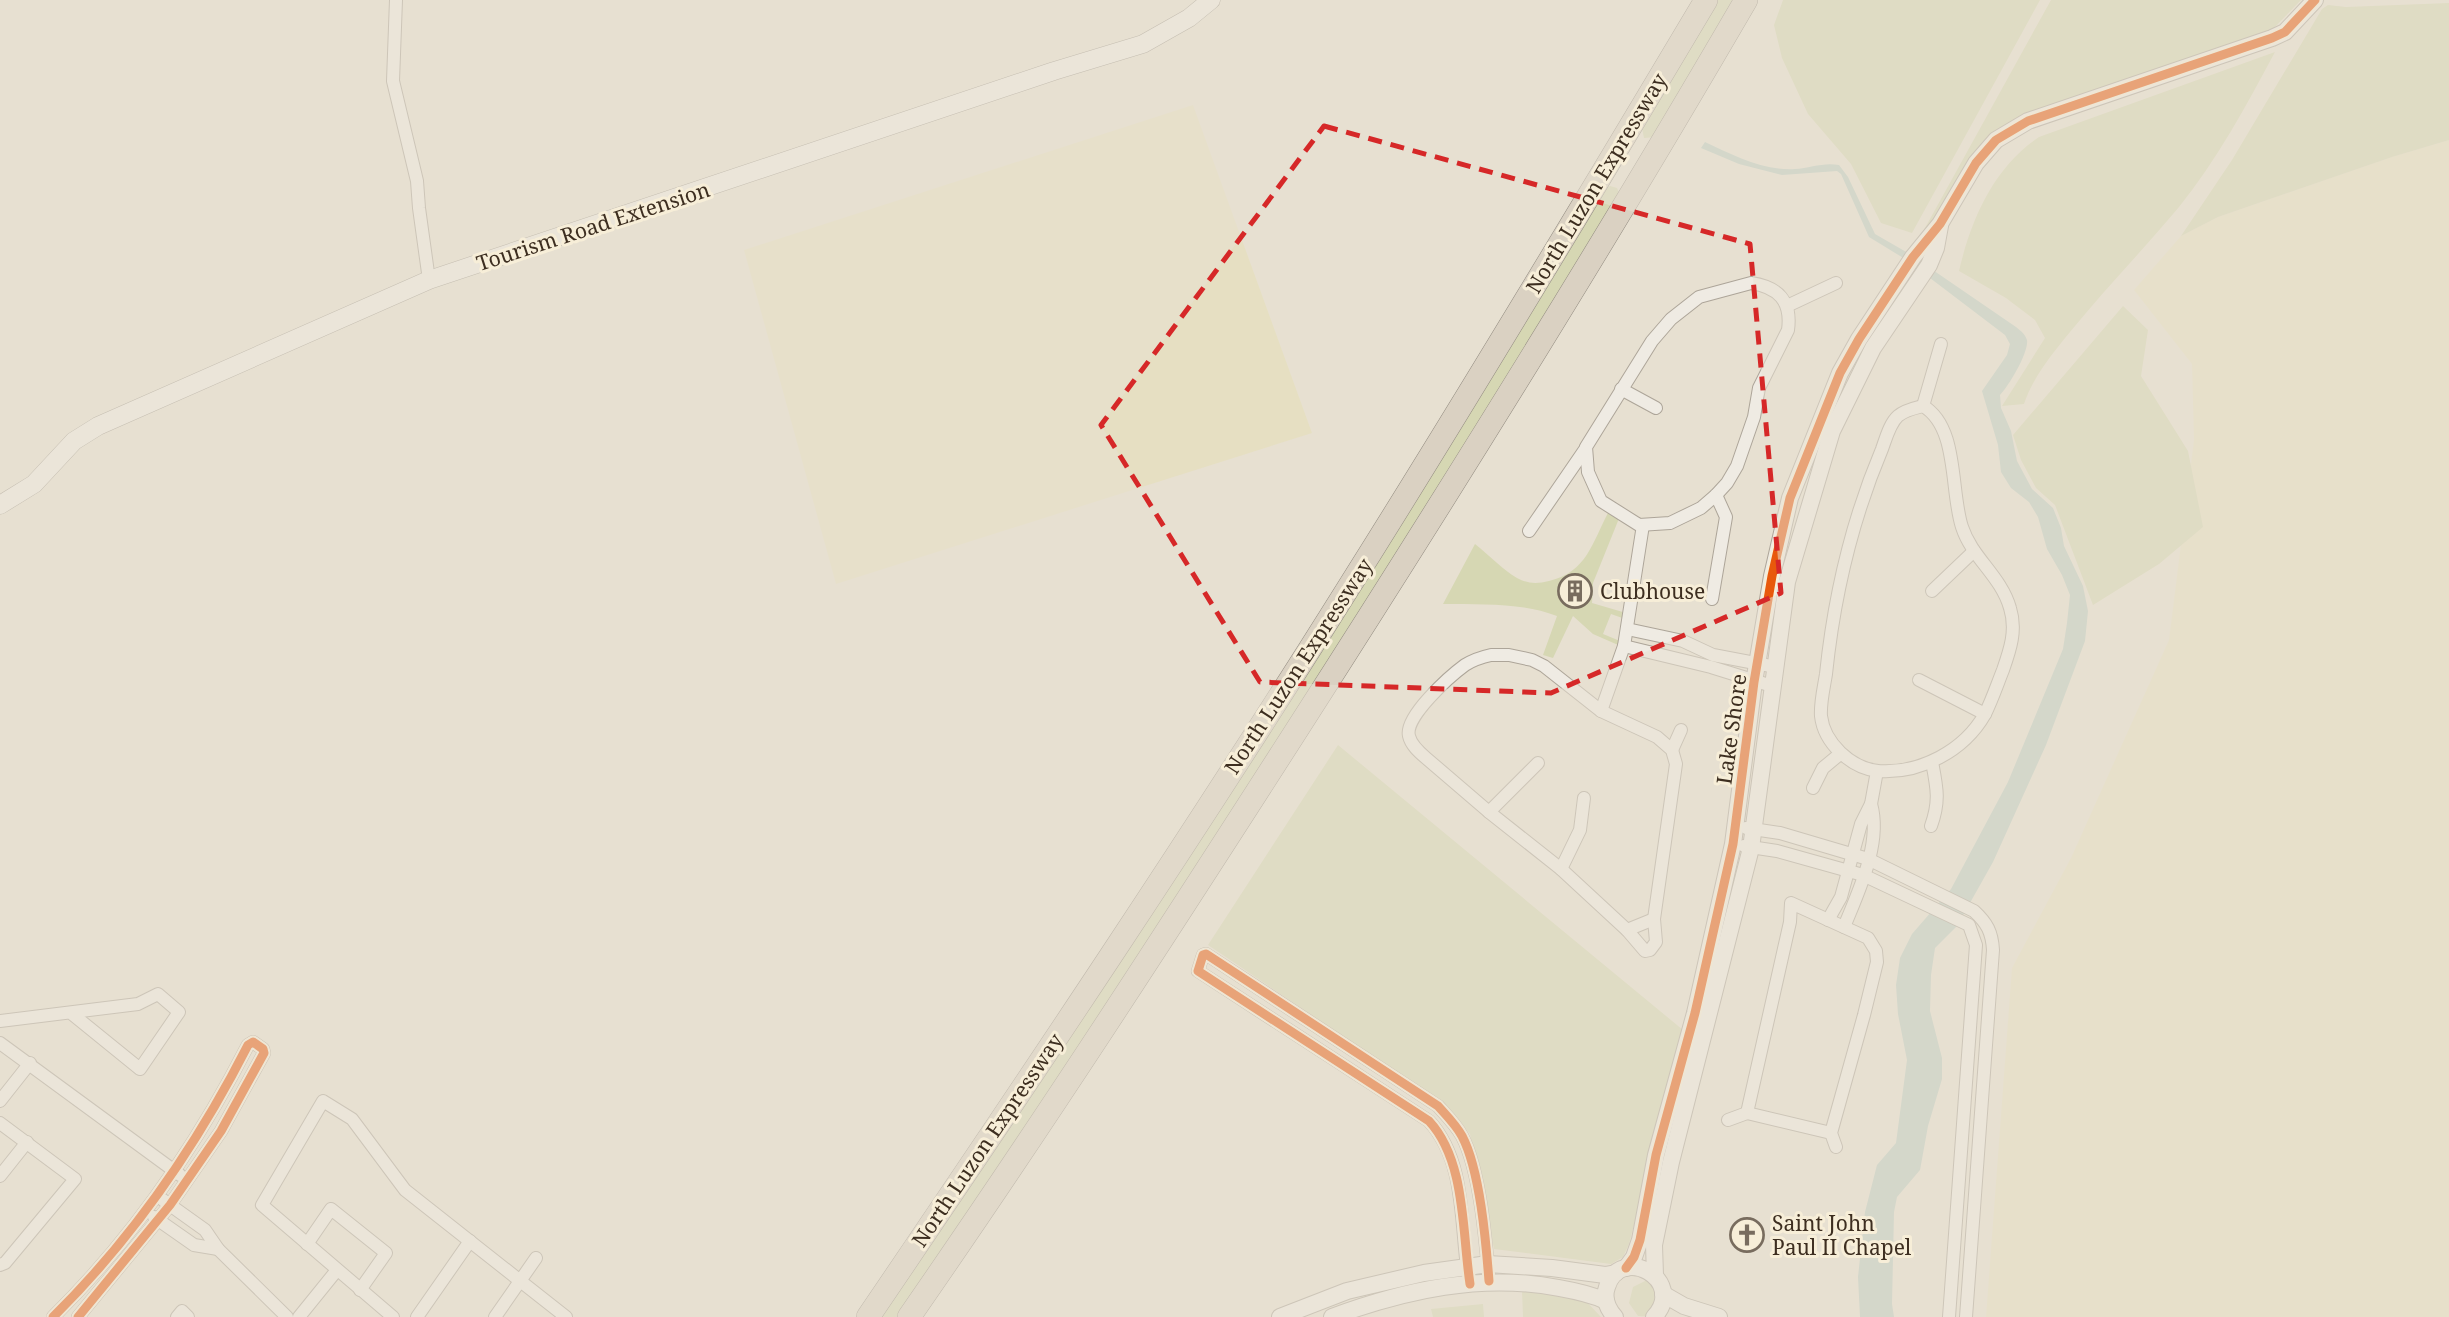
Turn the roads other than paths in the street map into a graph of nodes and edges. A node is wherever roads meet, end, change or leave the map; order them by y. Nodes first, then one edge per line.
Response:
1 (396, 0) edge
2 (1211, 0) edge
3 (1706, 0) edge
4 (1746, 0) edge
5 (1758, 0) edge
6 (2315, 0) edge
7 (1709, 63) junction
8 (1940, 224) junction
9 (429, 280) junction
10 (1836, 283) dead end
11 (1787, 306) junction
12 (1941, 344) dead end
13 (1621, 389) junction
14 (1923, 406) junction
15 (1656, 408) dead end
16 (1586, 447) junction
17 (1716, 495) junction
18 (0, 505) edge
19 (1643, 525) junction
20 (1529, 531) dead end
21 (1974, 551) junction
22 (1932, 592) dead end
23 (1712, 599) dead end
24 (1627, 629) junction
25 (1624, 646) junction
26 (1711, 661) junction
27 (1758, 664) junction
28 (1776, 667) junction
29 (1919, 680) dead end
30 (1754, 682) junction
31 (1772, 687) junction
32 (1601, 711) junction
33 (1985, 714) junction
34 (1681, 730) dead end
35 (1672, 750) junction
36 (1840, 754) junction
37 (1932, 762) junction
38 (1538, 763) dead end
39 (1877, 771) junction
40 (1813, 788) dead end
41 (1584, 798) dead end
42 (1871, 804) junction
43 (1489, 812) junction
44 (1736, 826) junction
45 (1931, 826) dead end
46 (1754, 830) junction
47 (1733, 844) junction
48 (1751, 848) junction
49 (1853, 855) junction
50 (1868, 859) junction
51 (1561, 869) junction
52 (1848, 871) junction
53 (1863, 875) junction
54 (1654, 919) junction
55 (1828, 920) junction
56 (1985, 920) junction
57 (1844, 927) junction
58 (1971, 929) junction
59 (1627, 930) junction
60 (0, 1013) edge
61 (71, 1013) junction
62 (0, 1021) edge
63 (0, 1042) edge
64 (30, 1063) junction
65 (0, 1101) edge
66 (1438, 1106) junction
67 (1747, 1113) junction
68 (1728, 1120) dead end
69 (1430, 1121) junction
70 (0, 1123) edge
71 (1830, 1133) junction
72 (27, 1142) junction
73 (1836, 1147) dead end
74 (174, 1171) junction
75 (0, 1176) edge
76 (187, 1180) junction
77 (157, 1196) junction
78 (170, 1205) junction
79 (146, 1211) junction
80 (159, 1220) junction
81 (192, 1220) junction
82 (180, 1235) junction
83 (470, 1241) junction
84 (307, 1244) junction
85 (218, 1249) junction
86 (536, 1258) dead end
87 (0, 1265) edge
88 (337, 1270) junction
89 (1621, 1270) junction
90 (1489, 1272) junction
91 (1655, 1275) junction
92 (1462, 1276) junction
93 (520, 1281) junction
94 (360, 1290) junction
95 (1663, 1294) junction
96 (1606, 1301) junction
97 (1305, 1312) edge
98 (1661, 1316) edge
99 (53, 1317) edge
100 (78, 1317) edge
101 (177, 1317) edge
102 (188, 1317) edge
103 (287, 1317) edge
104 (299, 1317) edge
105 (393, 1317) edge
106 (417, 1317) edge
107 (495, 1317) edge
108 (566, 1317) edge
109 (868, 1317) edge
110 (909, 1317) edge
111 (1280, 1317) edge
112 (1332, 1317) edge
113 (1615, 1317) edge
114 (1719, 1317) edge
115 (1949, 1317) edge
116 (1966, 1317) edge

1 - 9 street
2 - 9 main road, Tourism Road Extension
3 - 109 highway, North Luzon Expressway
4 - 7 highway, North Luzon Expressway
5 - 7 highway
6 - 8 street
7 - 110 highway, North Luzon Expressway
8 - 27 street, Lake Shore
8 - 28 street, Lake Shore
9 - 18 main road, Tourism Road Extension
10 - 11 street
11 - 13 street
11 - 17 street
12 - 14 street
13 - 15 street
13 - 16 street
14 - 21 street
14 - 36 street
16 - 19 street
16 - 20 street
17 - 19 street
17 - 23 street
19 - 24 street
21 - 22 street
21 - 33 street
24 - 25 street
24 - 26 street
25 - 26 street
25 - 32 street
26 - 27 street
26 - 30 street
27 - 28 street
27 - 30 street, Lake Shore
28 - 31 street, Lake Shore
29 - 33 street
30 - 31 street
30 - 44 street, Lake Shore
31 - 46 street, Lake Shore
32 - 35 street
32 - 43 street
33 - 37 street
34 - 35 street
35 - 54 street
36 - 39 street
36 - 40 street
37 - 39 street
37 - 45 street
38 - 43 street
39 - 42 street
41 - 51 street
42 - 49 street
42 - 50 street
43 - 51 street
44 - 46 street
44 - 47 street, Lake Shore
46 - 48 street, Lake Shore
46 - 49 street
47 - 48 street
47 - 89 street, Lake Shore
48 - 52 street
48 - 91 street, Lake Shore
49 - 50 street
49 - 52 street
50 - 53 street
50 - 56 street
51 - 59 street
52 - 53 street
52 - 55 street
53 - 57 street
53 - 58 street
54 - 59 street
54 - 59 street
55 - 57 street
55 - 67 street
56 - 58 street
56 - 116 street
57 - 71 street
58 - 115 street
60 - 62 street
61 - 61 street
61 - 62 street
63 - 64 street
64 - 65 street
64 - 74 street
66 - 69 street
66 - 69 street
66 - 90 street
67 - 68 street
67 - 71 street
69 - 92 street
70 - 72 street
71 - 73 street
72 - 75 street
72 - 87 street
74 - 76 street
74 - 76 street
74 - 77 street
76 - 78 street
77 - 78 street
77 - 79 street
78 - 80 street
78 - 81 street
79 - 80 street
79 - 99 street
80 - 82 street
80 - 100 street
81 - 82 street
81 - 85 street
82 - 85 street
83 - 84 street
83 - 93 street
83 - 106 street
84 - 88 street
84 - 94 street
85 - 103 street
86 - 93 street
88 - 94 street
88 - 104 street
89 - 90 street
89 - 91 street
89 - 96 street, Lake Shore
90 - 92 street
90 - 96 street
91 - 95 street
92 - 97 street
92 - 112 street
93 - 107 street
93 - 108 street
94 - 105 street
95 - 98 street
95 - 114 street
96 - 113 street
97 - 111 street
101 - 102 street

